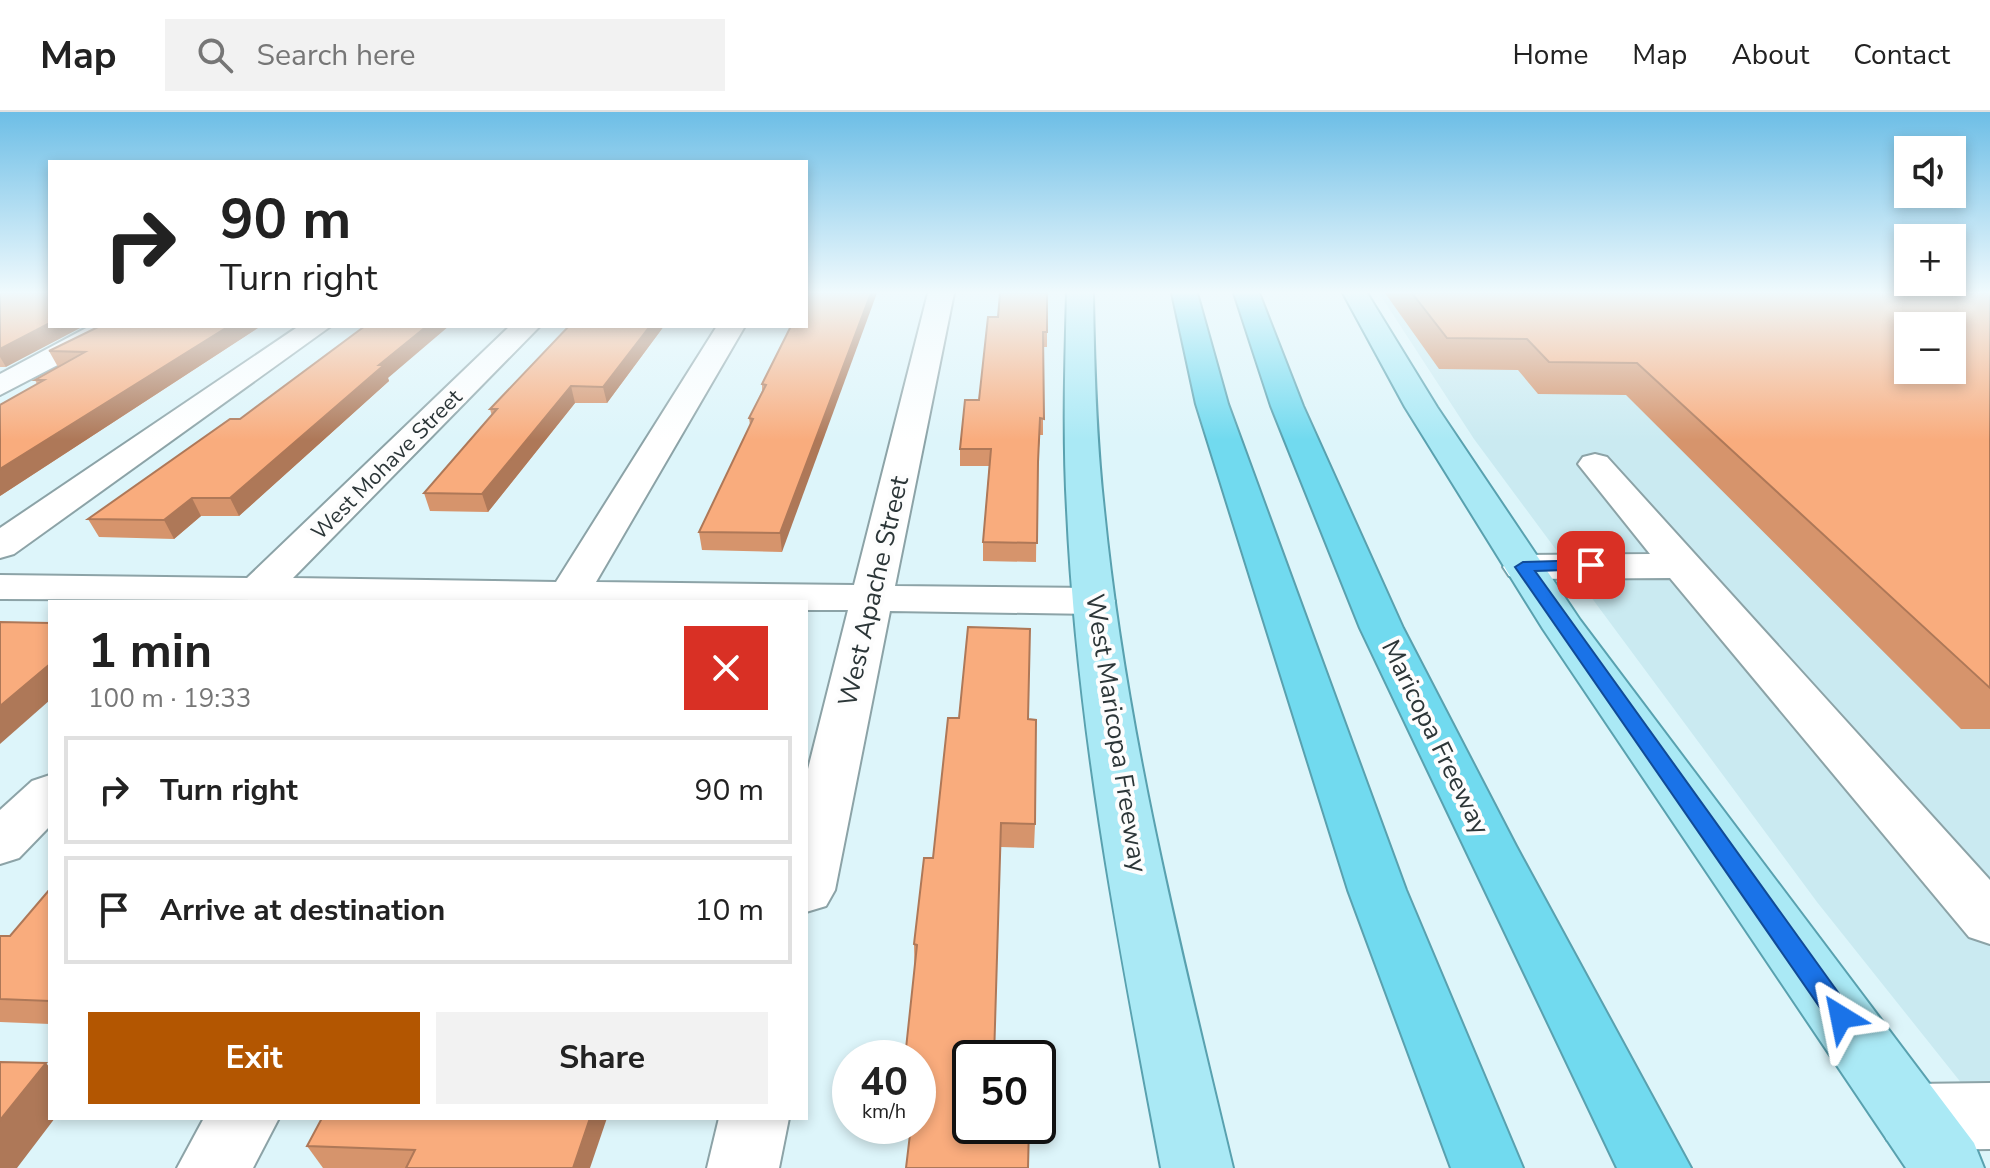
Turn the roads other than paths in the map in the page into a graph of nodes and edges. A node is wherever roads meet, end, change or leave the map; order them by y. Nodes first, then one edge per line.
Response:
1 (81, 342) edge
2 (294, 342) edge
3 (509, 342) edge
4 (721, 342) edge
5 (930, 342) edge
6 (1080, 342) edge
7 (1196, 342) edge
8 (1263, 342) edge
9 (1384, 342) edge
10 (0, 386) edge
11 (1595, 464) dead end
12 (0, 546) edge
13 (1681, 566) junction
14 (1523, 567) junction
15 (0, 587) edge
16 (252, 596) edge
17 (566, 598) edge
18 (872, 599) junction
19 (1094, 601) junction
20 (48, 796) edge
21 (0, 843) edge
22 (808, 881) edge
23 (1990, 920) edge
24 (1990, 1116) edge
25 (243, 1120) edge
26 (754, 1120) edge
27 (1930, 1142) edge
28 (213, 1168) edge
29 (743, 1168) edge
30 (1197, 1168) edge
31 (1487, 1168) edge
32 (1655, 1168) edge

1 - 10 street
2 - 12 street
3 - 16 street, West Mohave Street
4 - 17 street
5 - 18 street, West Apache Street
6 - 19 main road, West Maricopa Freeway
7 - 31 highway
8 - 32 highway, Maricopa Freeway
9 - 14 main road
11 - 13 street
13 - 14 street
13 - 23 street
14 - 27 main road
15 - 16 street
16 - 17 street
17 - 18 street
18 - 19 street
18 - 22 street, West Apache Street
19 - 30 main road, West Maricopa Freeway
20 - 21 street
24 - 27 street
25 - 28 street
26 - 29 street

